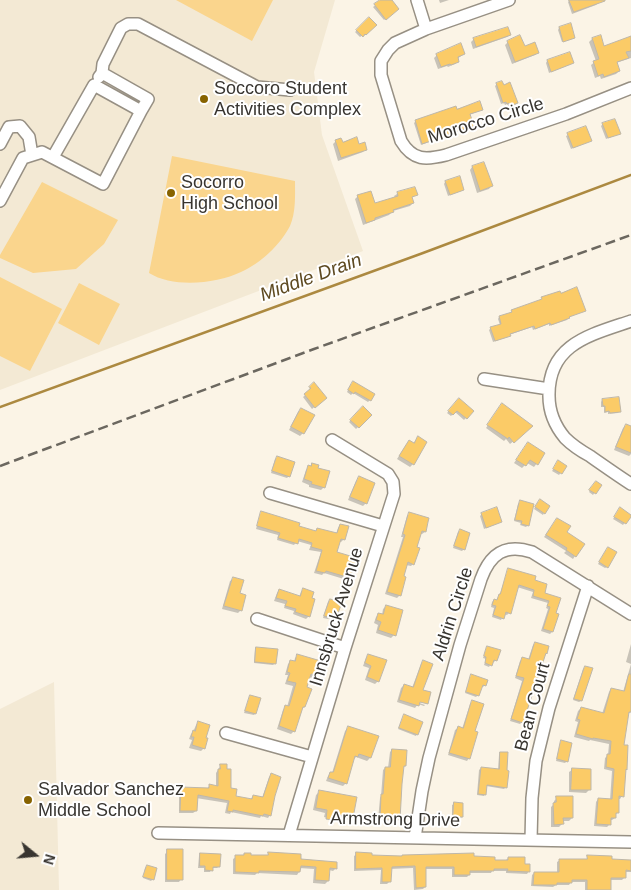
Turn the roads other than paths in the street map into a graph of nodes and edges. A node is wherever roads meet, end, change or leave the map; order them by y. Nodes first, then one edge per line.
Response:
1 (417, 0) edge
2 (509, 0) edge
3 (426, 29) junction
4 (102, 73) junction
5 (94, 85) junction
6 (631, 88) edge
7 (290, 90) dead end
8 (141, 111) junction
9 (0, 144) edge
10 (32, 155) junction
11 (53, 157) junction
12 (0, 201) edge
13 (631, 321) edge
14 (484, 379) dead end
15 (549, 389) junction
16 (332, 440) dead end
17 (631, 484) edge
18 (270, 493) dead end
19 (383, 526) junction
20 (588, 586) junction
21 (631, 614) edge
22 (257, 619) dead end
23 (345, 648) junction
24 (226, 732) dead end
25 (312, 757) junction
26 (158, 833) dead end
27 (289, 835) junction
28 (415, 838) junction
29 (531, 840) junction
30 (631, 842) edge

1 - 3 street
2 - 3 street, Morocco Circle
3 - 6 street, Morocco Circle
4 - 5 street
4 - 7 street
4 - 8 street
5 - 8 street
5 - 11 street
8 - 11 street
9 - 10 street
10 - 11 street
10 - 12 street
13 - 15 street
14 - 15 street
15 - 17 street
16 - 19 street, Innsbruck Avenue
18 - 19 street
19 - 23 street, Innsbruck Avenue
20 - 21 street, Aldrin Circle
20 - 28 street, Aldrin Circle
20 - 29 street, Bean Court
22 - 23 street
23 - 25 street, Innsbruck Avenue
24 - 25 street
25 - 27 street, Innsbruck Avenue
26 - 27 street, Armstrong Drive
27 - 28 street, Armstrong Drive
28 - 29 street, Armstrong Drive
29 - 30 street, Armstrong Drive

